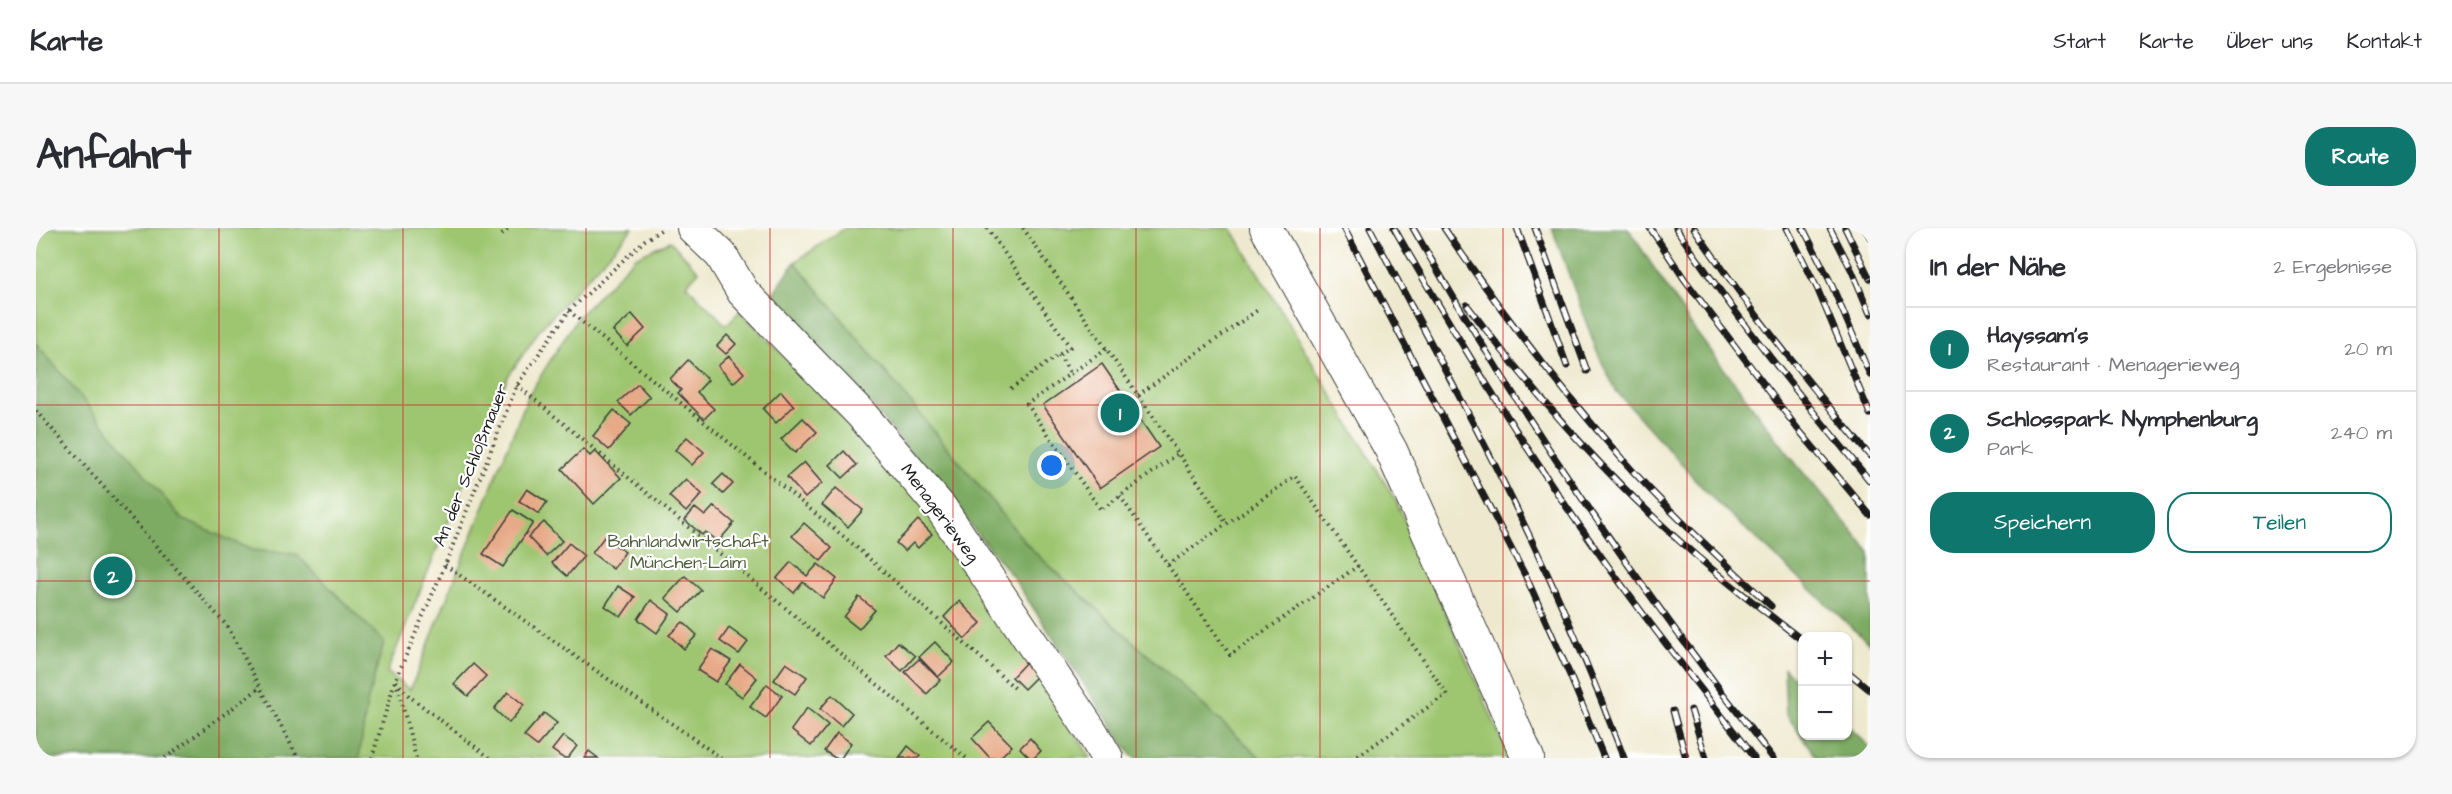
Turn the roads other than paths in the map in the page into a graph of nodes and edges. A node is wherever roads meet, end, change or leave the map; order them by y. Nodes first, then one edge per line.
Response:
1 (693, 228) edge
2 (1266, 228) edge
3 (1107, 758) edge
4 (1528, 758) edge

1 - 3 street, Menagerieweg
2 - 4 street

